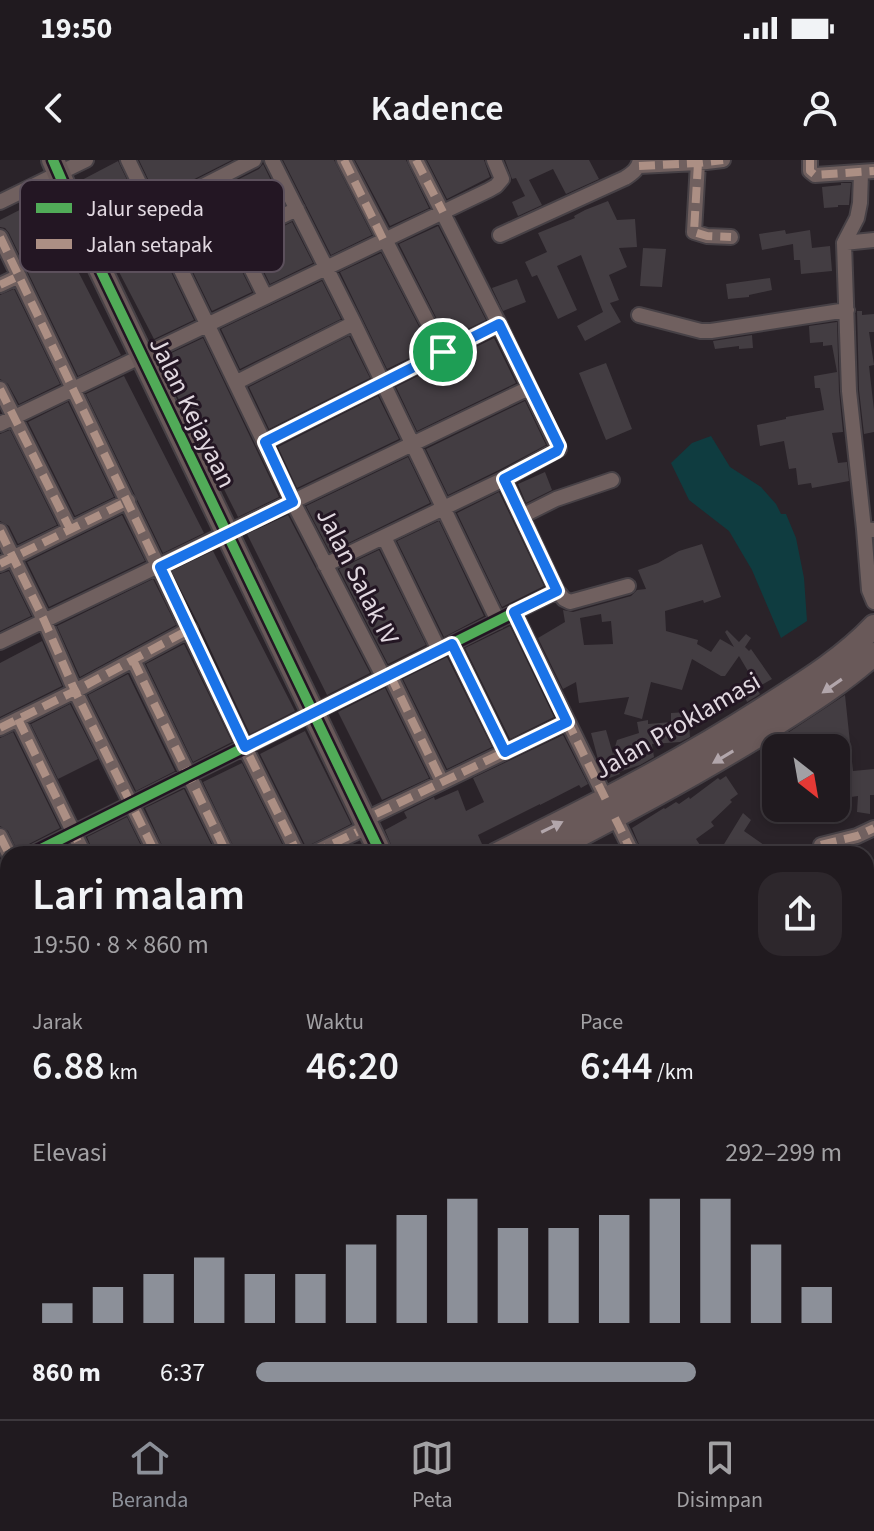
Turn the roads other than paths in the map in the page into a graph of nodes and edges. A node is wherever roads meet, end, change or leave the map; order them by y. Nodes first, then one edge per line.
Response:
1 (86, 160) edge
2 (128, 160) edge
3 (254, 160) edge
4 (272, 160) edge
5 (344, 160) edge
6 (416, 160) edge
7 (494, 160) edge
8 (723, 160) edge
9 (810, 160) edge
10 (639, 163) edge
11 (698, 163) junction
12 (56, 166) edge
13 (868, 172) edge
14 (34, 180) edge
15 (138, 180) edge
16 (215, 180) edge
17 (282, 180) edge
18 (284, 184) edge
19 (20, 189) edge
20 (0, 202) edge
21 (297, 209) junction
22 (443, 212) junction
23 (284, 215) edge
24 (500, 235) dead end
25 (0, 237) edge
26 (731, 237) dead end
27 (874, 240) edge
28 (384, 241) junction
29 (844, 243) junction
30 (325, 267) junction
31 (101, 272) edge
32 (183, 272) edge
33 (253, 272) edge
34 (19, 276) junction
35 (0, 285) edge
36 (265, 296) junction
37 (847, 310) junction
38 (639, 315) dead end
39 (208, 323) junction
40 (354, 323) junction
41 (499, 324) junction
42 (443, 352) junction
43 (141, 355) junction
44 (237, 382) junction
45 (382, 383) junction
46 (74, 388) junction
47 (529, 388) junction
48 (0, 389) edge
49 (14, 417) junction
50 (0, 424) edge
51 (265, 442) junction
52 (413, 444) junction
53 (504, 479) junction
54 (612, 480) dead end
55 (128, 501) junction
56 (293, 502) junction
57 (444, 507) junction
58 (522, 516) junction
59 (70, 529) junction
60 (869, 530) edge
61 (0, 531) edge
62 (228, 533) junction
63 (384, 537) junction
64 (6, 560) edge
65 (325, 565) junction
66 (160, 567) junction
67 (628, 586) dead end
68 (557, 591) junction
69 (874, 602) edge
70 (514, 612) junction
71 (44, 620) junction
72 (498, 621) junction
73 (190, 629) junction
74 (872, 630) edge
75 (0, 642) edge
76 (446, 647) junction
77 (874, 654) edge
78 (133, 660) junction
79 (387, 676) junction
80 (75, 691) junction
81 (783, 708) junction
82 (314, 713) junction
83 (18, 719) junction
84 (567, 722) junction
85 (0, 728) edge
86 (245, 747) junction
87 (505, 752) junction
88 (189, 776) junction
89 (442, 782) junction
90 (132, 804) junction
91 (610, 809) junction
92 (366, 823) junction
93 (874, 828) edge
94 (74, 833) junction
95 (821, 845) dead end
96 (47, 846) edge
97 (80, 846) edge
98 (152, 846) edge
99 (223, 846) edge
100 (294, 846) edge
101 (326, 846) edge
102 (377, 846) edge
103 (517, 846) edge
104 (556, 846) edge
105 (629, 846) edge

1 - 12 street
2 - 15 street, Jalan Salak IV
3 - 16 street
4 - 17 street
5 - 28 street
6 - 22 street
7 - 22 street
8 - 11 street
9 - 13 street
10 - 11 street
10 - 24 street
11 - 26 street
12 - 14 street
13 - 29 street
18 - 21 street
19 - 20 street
21 - 23 street
21 - 30 street
22 - 28 street
22 - 41 street
25 - 34 street
27 - 29 street
28 - 30 street
28 - 42 street
29 - 37 street
30 - 36 street
30 - 40 street
31 - 43 street, Jalan Kejayaan
32 - 39 street, Jalan Salak IV
33 - 36 street
34 - 35 street
34 - 46 street
36 - 39 street
37 - 38 street
37 - 60 street
39 - 43 street
39 - 44 street, Jalan Salak IV
40 - 44 street
40 - 45 street
41 - 42 street
41 - 47 street
42 - 45 street
43 - 46 street
43 - 62 street, Jalan Kejayaan
44 - 51 street, Jalan Salak IV
45 - 51 street
45 - 52 street
46 - 49 street
46 - 55 street
47 - 52 street
47 - 53 street
48 - 49 street
49 - 50 street
49 - 59 street
51 - 56 street, Jalan Salak IV
52 - 56 street
52 - 57 street
53 - 57 street
53 - 58 street
54 - 58 street
55 - 59 street
55 - 66 street
56 - 62 street
56 - 65 street, Jalan Salak IV
57 - 63 street
57 - 72 street
58 - 68 street
59 - 64 street
60 - 69 street
61 - 64 street
62 - 66 street
62 - 82 street, Jalan Kejayaan
63 - 65 street
63 - 76 street
64 - 71 street
65 - 79 street, Jalan Salak IV
66 - 71 street
66 - 73 street
67 - 68 street
68 - 70 street
70 - 72 street
70 - 84 street
71 - 75 street
71 - 80 street
72 - 76 street
73 - 78 street
73 - 86 street
74 - 81 street, Jalan Proklamasi
76 - 79 street
76 - 87 street
77 -> 81 street, Jalan Proklamasi
78 - 80 street
78 - 88 street
79 - 82 street
79 - 89 street, Jalan Salak IV
80 - 83 street
80 - 90 street
81 - 91 street, Jalan Proklamasi
82 - 86 street
82 - 92 street, Jalan Kejayaan
83 - 85 street
83 - 94 street
84 - 87 street
84 - 91 street
86 - 88 street
86 - 100 street
87 - 89 street
88 - 90 street
88 - 99 street
89 - 92 street
90 - 94 street
90 - 98 street
103 -> 91 street, Jalan Proklamasi
91 - 104 street, Jalan Proklamasi
91 - 105 street
92 - 101 street
92 - 102 street, Jalan Kejayaan
93 - 95 street
94 - 96 street
94 - 97 street

